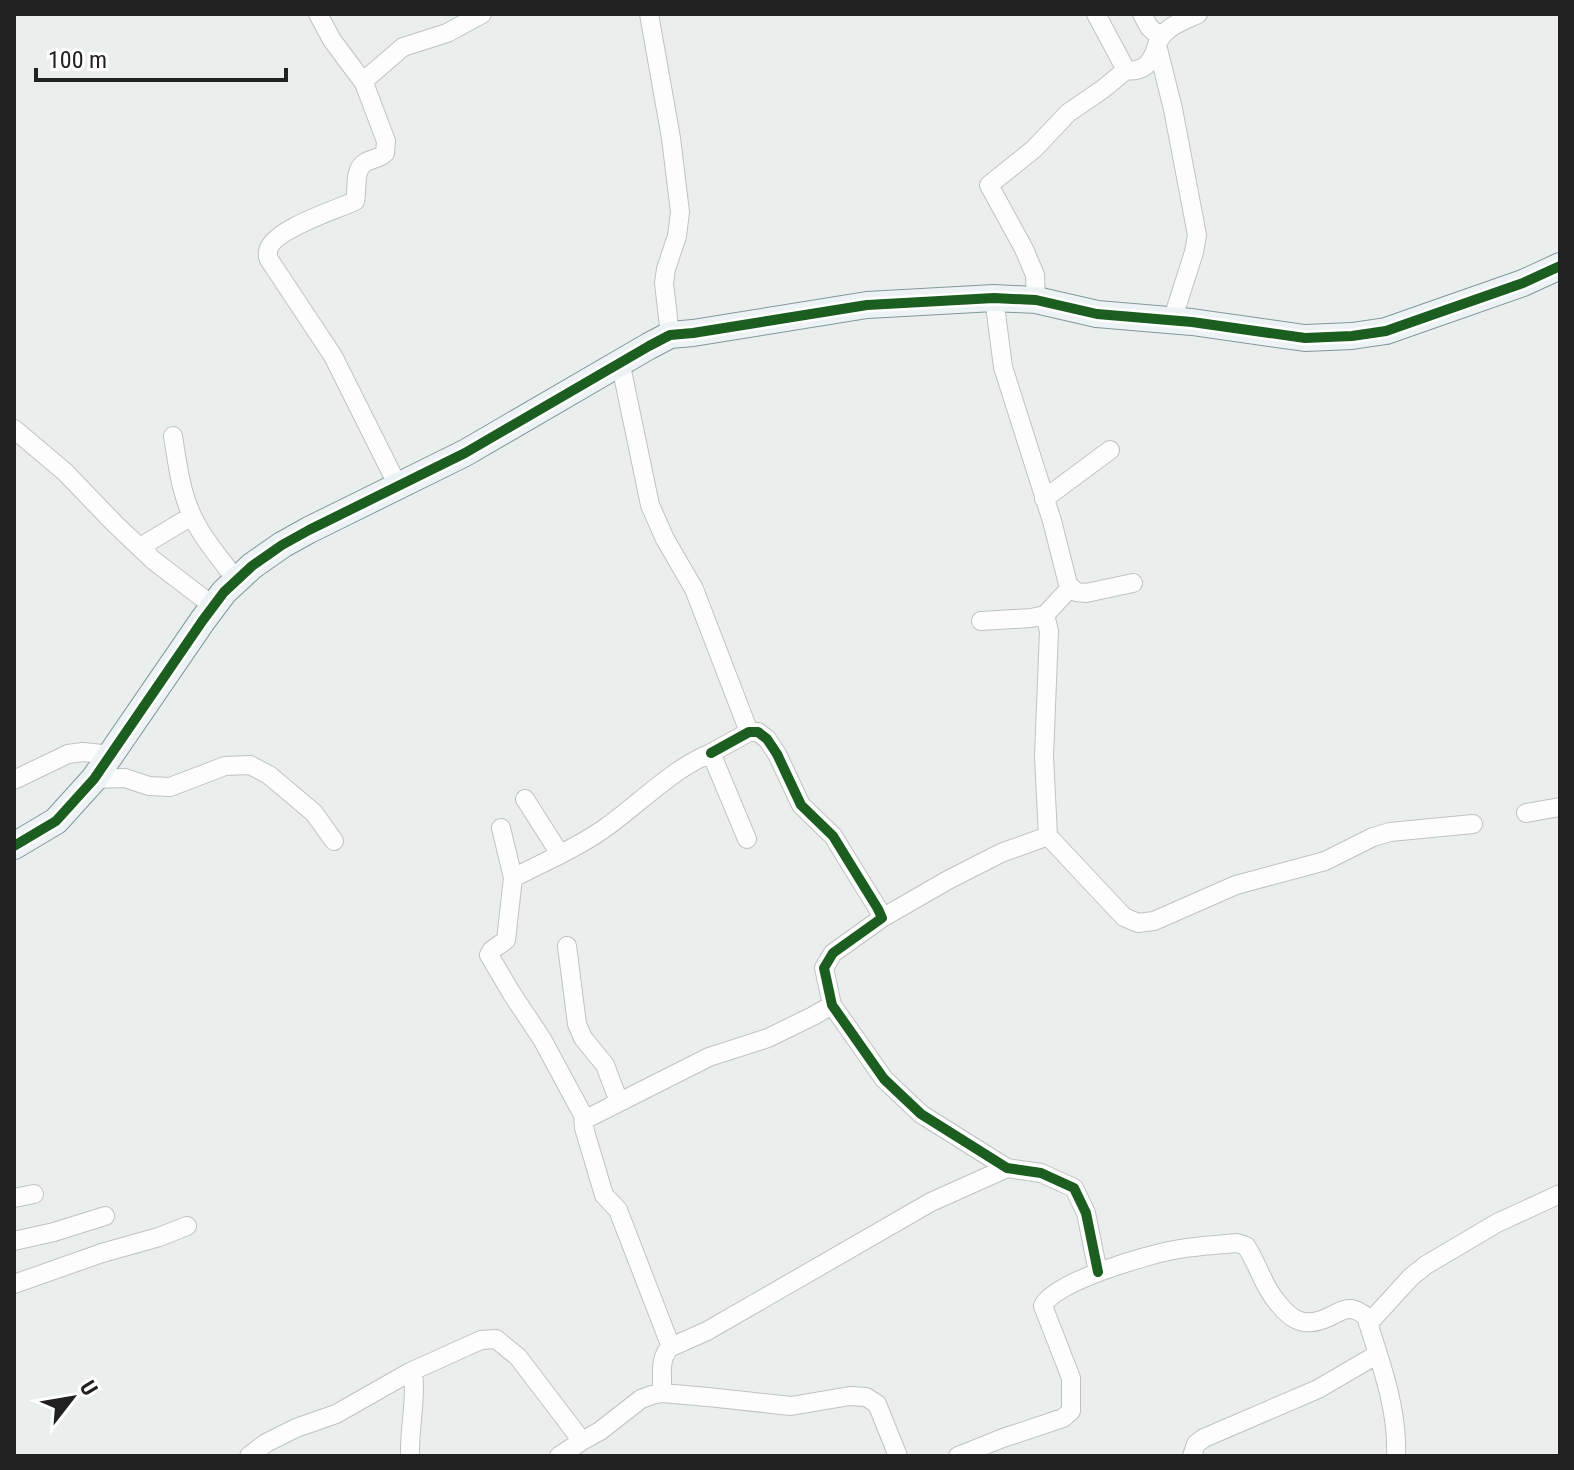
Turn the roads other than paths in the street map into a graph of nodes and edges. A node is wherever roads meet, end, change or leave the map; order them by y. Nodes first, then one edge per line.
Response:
1 (318, 14) edge
2 (482, 14) edge
3 (649, 14) edge
4 (1096, 14) edge
5 (1142, 14) edge
6 (1198, 14) edge
7 (1159, 41) junction
8 (1126, 70) junction
9 (364, 83) junction
10 (1560, 266) edge
11 (994, 298) junction
12 (1036, 300) junction
13 (1194, 323) junction
14 (670, 335) junction
15 (620, 361) junction
16 (14, 429) edge
17 (173, 436) dead end
18 (1110, 450) dead end
19 (398, 486) junction
20 (1044, 499) junction
21 (192, 516) junction
22 (140, 547) junction
23 (237, 581) junction
24 (1133, 583) dead end
25 (1070, 588) junction
26 (213, 606) junction
27 (1045, 615) junction
28 (981, 621) dead end
29 (749, 732) junction
30 (711, 753) junction
31 (112, 755) junction
32 (94, 779) junction
33 (14, 780) edge
34 (525, 799) dead end
35 (1560, 807) edge
36 (1526, 813) dead end
37 (1473, 824) dead end
38 (501, 828) dead end
39 (1048, 836) junction
40 (747, 839) dead end
41 (334, 841) dead end
42 (14, 846) edge
43 (560, 854) junction
44 (513, 878) junction
45 (882, 918) junction
46 (567, 946) dead end
47 (832, 1005) junction
48 (619, 1102) junction
49 (584, 1120) junction
50 (1007, 1168) junction
51 (34, 1194) dead end
52 (1560, 1194) edge
53 (14, 1198) edge
54 (105, 1216) dead end
55 (187, 1226) dead end
56 (14, 1241) edge
57 (1098, 1272) junction
58 (14, 1284) edge
59 (1368, 1324) junction
60 (671, 1347) junction
61 (1378, 1354) junction
62 (413, 1371) junction
63 (662, 1393) junction
64 (582, 1441) junction
65 (249, 1456) edge
66 (410, 1456) edge
67 (559, 1456) edge
68 (898, 1456) edge
69 (958, 1456) edge
70 (1192, 1456) edge
71 (1396, 1456) edge

1 - 9 street
2 - 9 street
3 - 14 street
4 - 8 street
5 - 7 street
6 - 7 street
7 - 8 street
7 - 13 street
8 - 12 street
9 - 19 street
10 - 13 street
11 - 12 street
11 - 14 street
11 - 20 street
12 - 13 street
14 - 15 street
15 - 19 street
15 - 29 street
16 - 22 street
17 - 21 street
18 - 20 street
19 - 23 street
20 - 25 street
21 - 22 street
21 - 23 street
22 - 26 street
23 - 26 street
24 - 25 street
25 - 27 street
26 - 31 street
27 - 28 street
27 - 39 street
29 - 30 street
29 - 45 street
30 - 40 street
30 - 43 street
31 - 32 street
31 - 33 street
32 - 41 street
32 - 42 street
34 - 43 street
35 - 36 street
37 - 39 street
38 - 44 street
39 - 45 street
43 - 44 street
44 - 49 street
45 - 47 street
46 - 48 street
47 - 48 street
47 - 50 street
48 - 49 street
49 - 60 street
50 - 57 street
50 - 60 street
51 - 53 street
52 - 59 street
54 - 56 street
55 - 58 street
57 - 59 street
57 - 69 street
59 - 61 street
60 - 63 street
61 - 70 street
61 - 71 street
62 - 64 street
62 - 65 street
62 - 66 street
63 - 64 street
63 - 68 street
64 - 67 street

